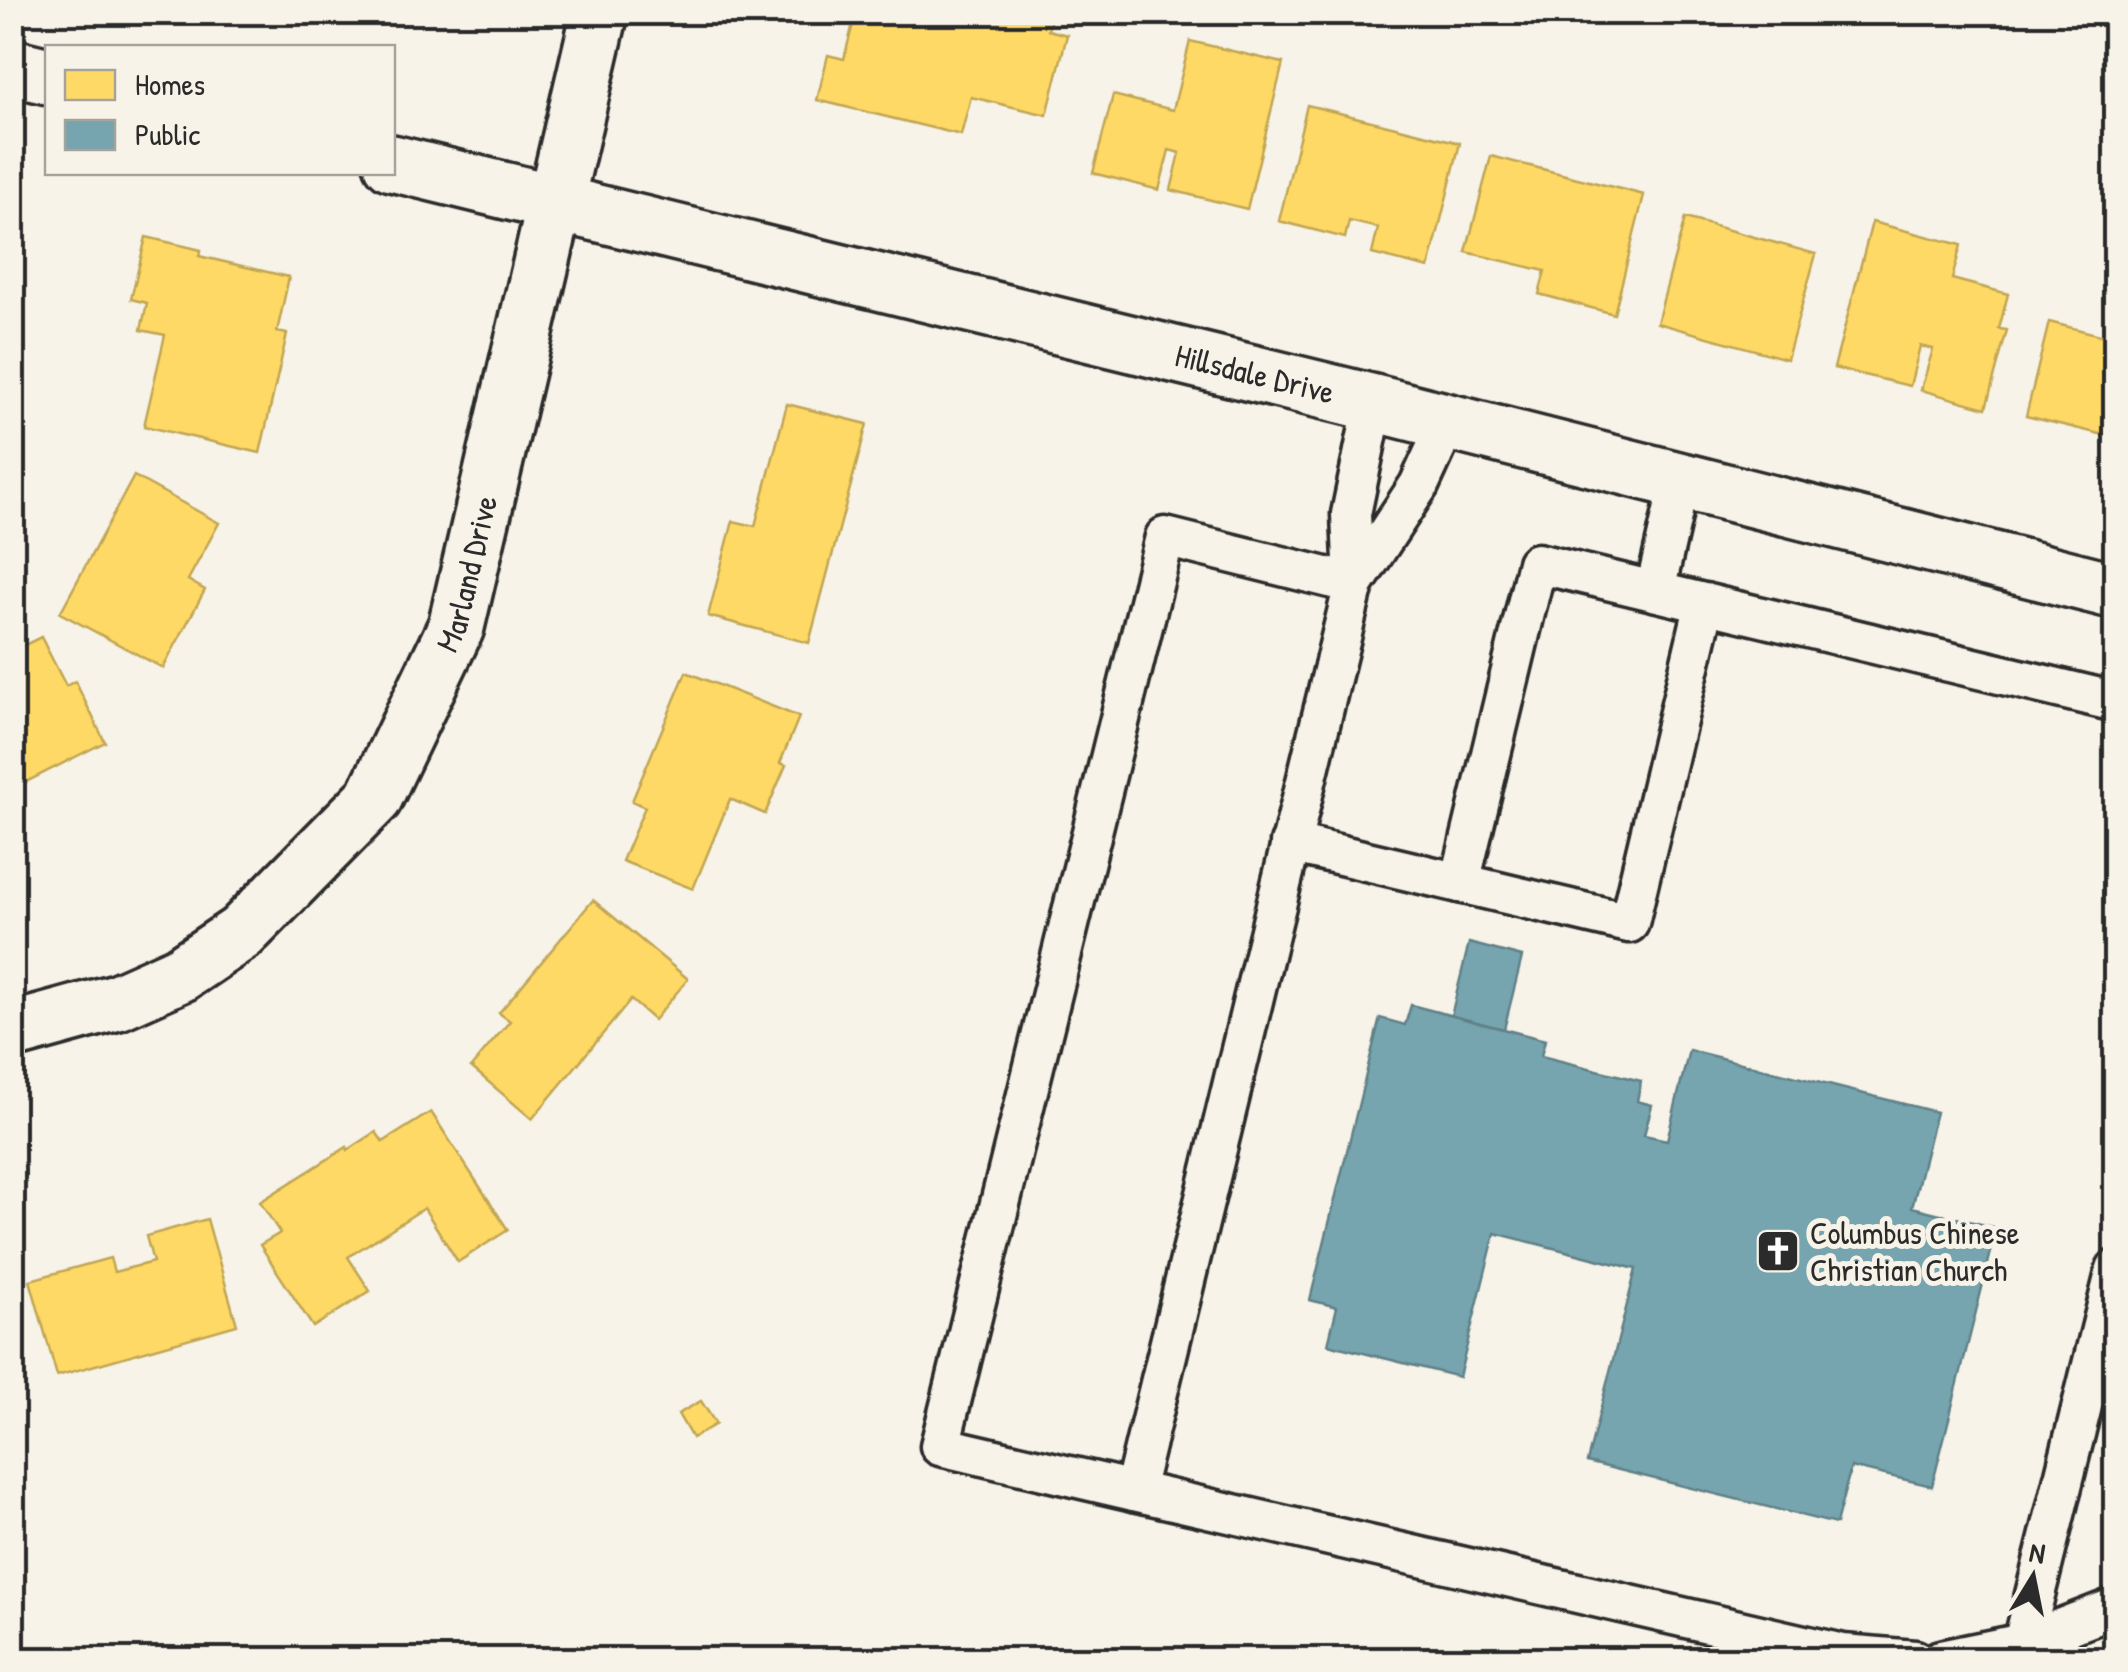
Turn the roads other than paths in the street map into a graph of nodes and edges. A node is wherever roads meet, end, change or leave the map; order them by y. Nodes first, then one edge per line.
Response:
1 (600, 12) edge
2 (12, 67) edge
3 (45, 75) edge
4 (395, 164) edge
5 (553, 203) junction
6 (1374, 403) junction
7 (1448, 422) junction
8 (1680, 480) junction
9 (1354, 584) junction
10 (1655, 591) junction
11 (2116, 591) edge
12 (1705, 604) junction
13 (2116, 702) edge
14 (1290, 843) junction
15 (1460, 882) junction
16 (12, 1032) edge
17 (2116, 1270) edge
18 (1134, 1491) junction
19 (2116, 1607) edge
20 (2023, 1644) junction
21 (1914, 1660) edge
22 (1940, 1660) edge

1 - 5 street, Marland Drive
2 - 3 street
4 - 5 street, Hillsdale Drive
5 - 6 street, Hillsdale Drive
5 - 16 street, Marland Drive
6 - 7 street, Hillsdale Drive
6 - 9 lane
7 - 8 street, Hillsdale Drive
7 - 9 lane
8 - 10 lane
8 - 11 street, Hillsdale Drive
9 - 14 lane
9 - 18 lane
10 - 12 lane
10 - 15 lane
12 - 13 lane
12 - 15 lane
14 - 15 lane
14 - 18 lane
17 - 20 lane
18 - 21 lane
19 - 20 lane
20 - 22 lane

